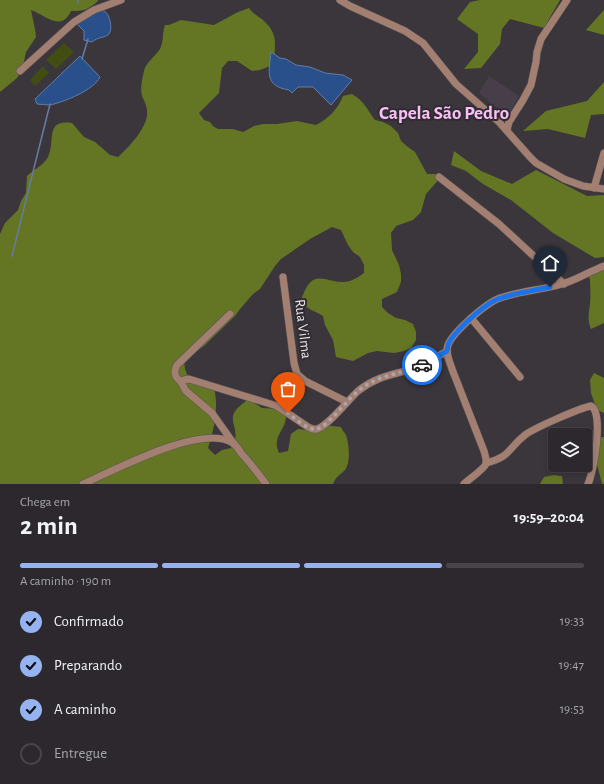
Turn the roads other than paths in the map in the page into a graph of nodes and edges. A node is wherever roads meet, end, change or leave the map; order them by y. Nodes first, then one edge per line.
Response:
1 (121, 0) edge
2 (340, 0) edge
3 (567, 0) edge
4 (20, 71) dead end
5 (507, 130) junction
6 (604, 153) edge
7 (439, 177) dead end
8 (594, 188) junction
9 (604, 190) edge
10 (604, 266) edge
11 (283, 277) dead end
12 (564, 284) junction
13 (230, 314) dead end
14 (471, 318) junction
15 (447, 351) junction
16 (520, 377) dead end
17 (182, 382) junction
18 (347, 402) junction
19 (234, 444) junction
20 (486, 463) junction
21 (83, 484) edge
22 (266, 484) edge
23 (464, 484) edge
24 (588, 484) edge

1 - 4 street
2 - 5 street
3 - 5 street
5 - 8 street
6 - 8 street
7 - 12 street
8 - 9 street
10 - 12 street
11 - 18 street, Rua Vilma
12 - 14 street
13 - 17 street
14 - 15 street
14 - 16 street
15 - 18 street
15 - 20 street
17 - 18 street
17 - 19 street
19 - 21 street
19 - 22 street
20 - 23 street
20 - 24 street

